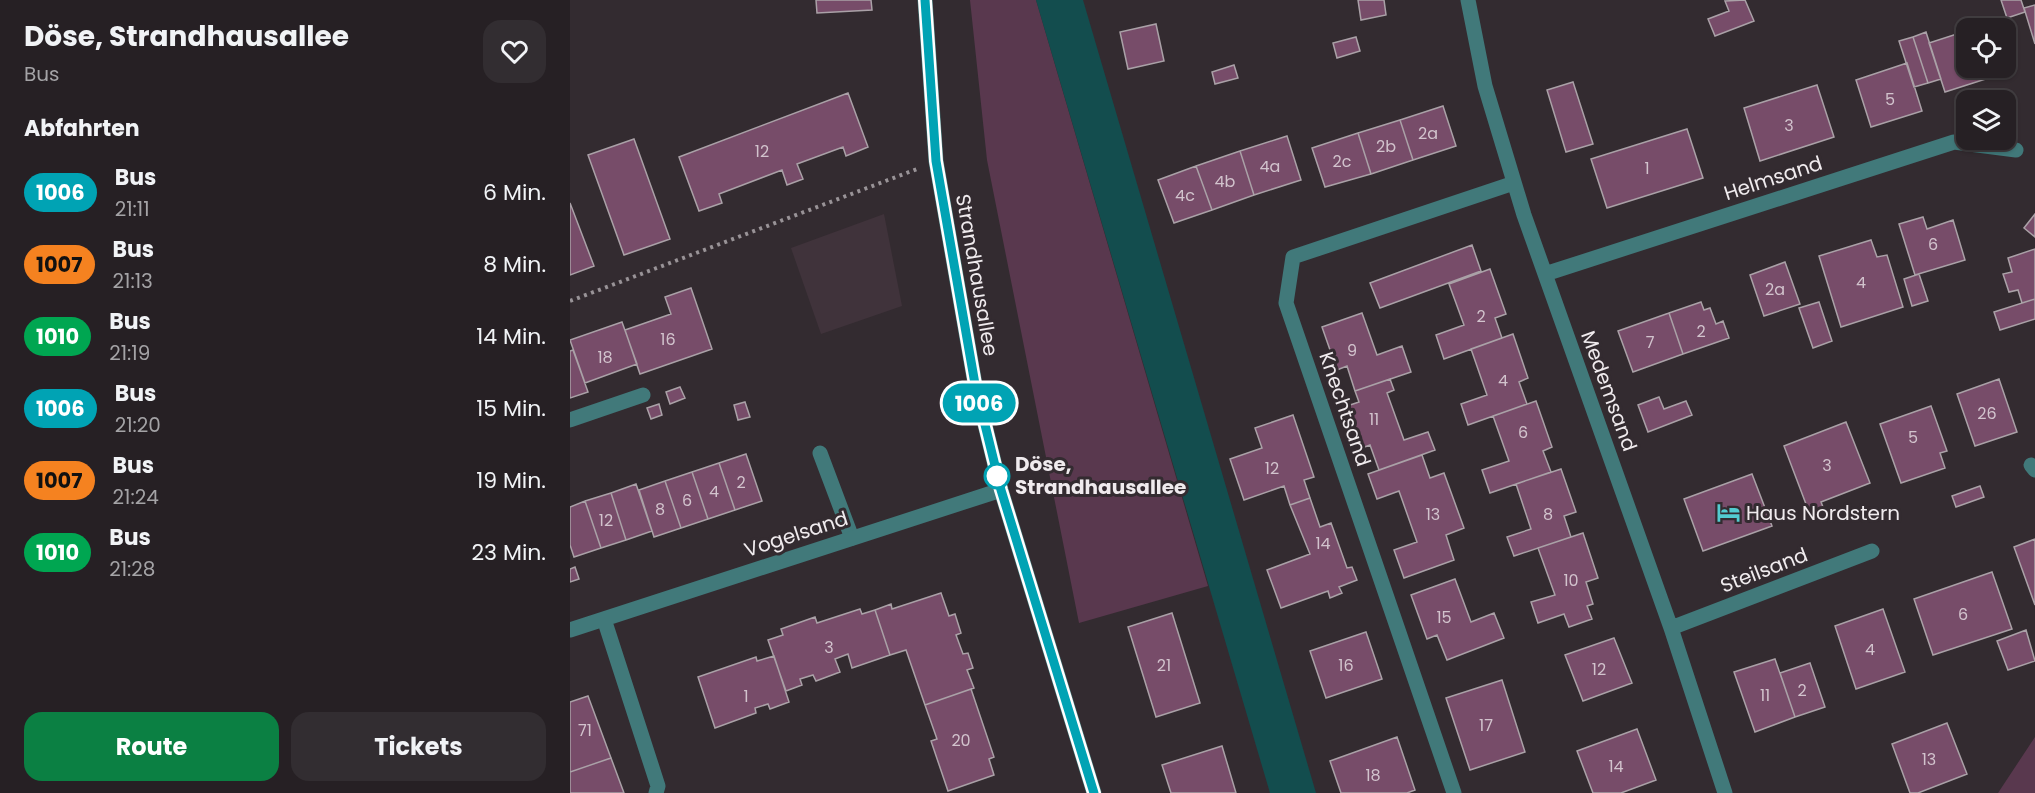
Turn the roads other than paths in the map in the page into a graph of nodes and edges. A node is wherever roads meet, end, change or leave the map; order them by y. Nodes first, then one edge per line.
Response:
1 (925, 0) edge
2 (1468, 0) edge
3 (1956, 142) edge
4 (1514, 183) junction
5 (1545, 274) junction
6 (644, 394) dead end
7 (570, 420) edge
8 (820, 453) dead end
9 (1001, 490) junction
10 (852, 538) junction
11 (1872, 551) dead end
12 (604, 619) junction
13 (1671, 628) junction
14 (570, 630) edge
15 (656, 793) edge
16 (1094, 793) edge
17 (1454, 793) edge
18 (1725, 793) edge

1 - 9 street, Strandhausallee
2 - 4 street, Medemsand
3 - 5 street, Helmsand
4 - 5 street, Medemsand
4 - 17 street, Knechtsand
5 - 13 street, Medemsand
6 - 7 street
8 - 10 street
9 - 10 street, Vogelsand
9 - 16 street, Strandhausallee
10 - 12 street, Vogelsand
11 - 13 street, Steilsand
12 - 14 street, Vogelsand
12 - 15 street
13 - 18 street, Medemsand

